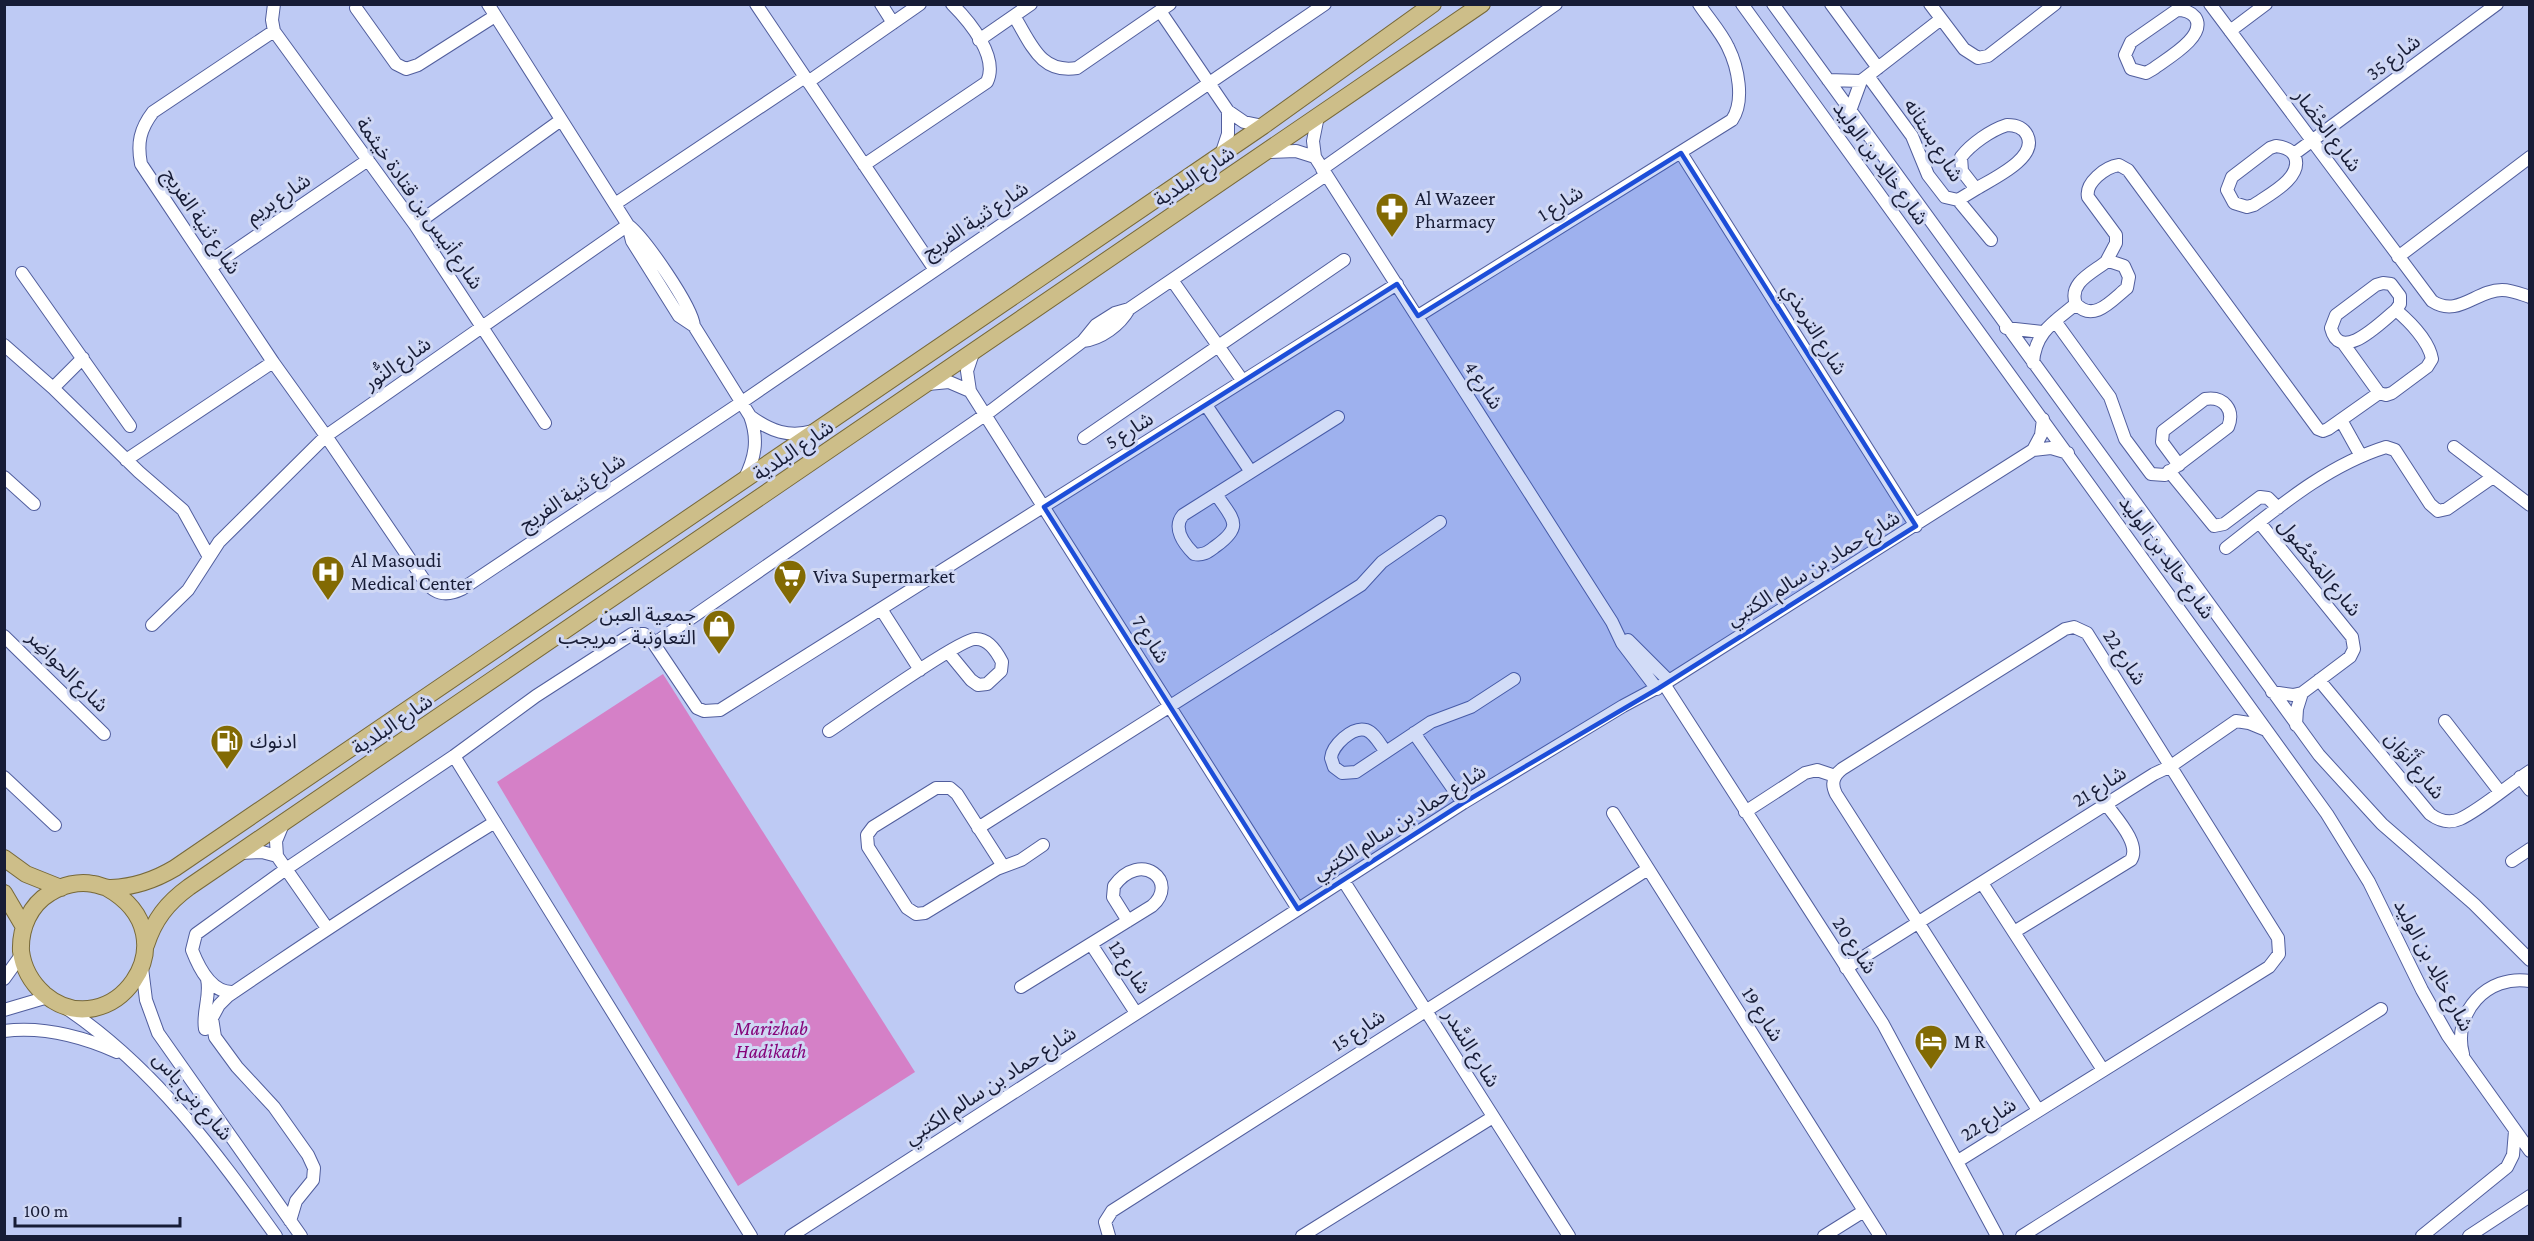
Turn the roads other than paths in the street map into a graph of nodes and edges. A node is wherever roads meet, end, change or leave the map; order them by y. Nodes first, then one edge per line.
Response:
1 (274, 4) edge
2 (488, 4) edge
3 (756, 4) edge
4 (881, 4) edge
5 (920, 4) edge
6 (952, 4) edge
7 (1031, 4) edge
8 (1324, 4) edge
9 (1433, 4) edge
10 (1482, 4) edge
11 (1557, 4) edge
12 (1698, 4) edge
13 (1742, 4) edge
14 (1773, 4) edge
15 (1831, 4) edge
16 (1930, 4) edge
17 (2055, 4) edge
18 (2266, 4) edge
19 (2498, 4) edge
20 (2210, 5) edge
21 (356, 8) dead end
22 (1165, 8) edge
23 (495, 16) junction
24 (1014, 16) junction
25 (2195, 17) junction
26 (1941, 19) junction
27 (894, 23) junction
28 (274, 31) junction
29 (2230, 31) junction
30 (979, 40) junction
31 (1869, 75) junction
32 (807, 80) junction
33 (1828, 80) junction
34 (1210, 83) junction
35 (1228, 111) junction
36 (1850, 111) junction
37 (1318, 116) junction
38 (561, 120) junction
39 (1263, 126) junction
40 (2312, 142) junction
41 (1266, 152) junction
42 (1681, 153) junction
43 (2294, 154) junction
44 (1221, 155) junction
45 (1315, 157) junction
46 (2529, 157) edge
47 (368, 160) junction
48 (864, 165) junction
49 (1324, 172) junction
50 (1976, 189) junction
51 (1958, 200) junction
52 (615, 204) junction
53 (415, 225) junction
54 (628, 225) junction
55 (1991, 240) dead end
56 (2398, 256) junction
57 (1344, 260) dead end
58 (2106, 262) junction
59 (211, 267) junction
60 (935, 270) junction
61 (22, 273) dead end
62 (2414, 278) junction
63 (1172, 279) junction
64 (1397, 284) junction
65 (2397, 290) junction
66 (2529, 297) edge
67 (2076, 303) junction
68 (2396, 310) junction
69 (1418, 316) junction
70 (2055, 321) junction
71 (481, 327) junction
72 (2006, 328) junction
73 (2042, 332) junction
74 (2343, 343) junction
75 (1218, 346) junction
76 (6, 350) edge
77 (973, 352) junction
78 (83, 358) junction
79 (273, 362) junction
80 (2032, 363) junction
81 (1242, 380) junction
82 (926, 384) junction
83 (53, 388) junction
84 (970, 391) junction
85 (2379, 393) junction
86 (742, 402) junction
87 (1206, 405) junction
88 (985, 414) junction
89 (750, 416) junction
90 (1338, 417) dead end
91 (2043, 419) junction
92 (2341, 420) junction
93 (544, 423) dead end
94 (130, 426) dead end
95 (818, 429) junction
96 (326, 436) junction
97 (1084, 438) dead end
98 (2454, 447) dead end
99 (2033, 450) junction
100 (2068, 453) junction
101 (2361, 456) junction
102 (126, 460) junction
103 (2174, 468) junction
104 (1251, 472) junction
105 (4, 477) edge
106 (2493, 477) junction
107 (744, 480) junction
108 (1216, 494) junction
109 (34, 504) dead end
110 (2529, 505) edge
111 (1044, 507) junction
112 (2278, 508) junction
113 (1440, 522) dead end
114 (2259, 522) junction
115 (1916, 526) junction
116 (2226, 548) dead end
117 (209, 557) junction
118 (881, 609) junction
119 (152, 625) dead end
120 (4, 636) edge
121 (655, 643) junction
122 (948, 652) dead end
123 (920, 670) junction
124 (1514, 679) dead end
125 (2319, 680) junction
126 (1664, 685) junction
127 (2272, 692) junction
128 (2240, 693) junction
129 (2302, 693) junction
130 (1170, 706) junction
131 (2236, 721) junction
132 (2445, 721) dead end
133 (2296, 725) junction
134 (829, 730) dead end
135 (2267, 730) junction
136 (1414, 733) junction
137 (104, 734) dead end
138 (1386, 752) dead end
139 (454, 756) junction
140 (2171, 765) junction
141 (2525, 774) edge
142 (1835, 776) junction
143 (4, 777) edge
144 (2529, 790) edge
145 (2500, 792) junction
146 (1463, 803) junction
147 (2106, 804) junction
148 (1745, 812) junction
149 (1613, 813) dead end
150 (285, 822) junction
151 (495, 822) junction
152 (55, 825) dead end
153 (978, 828) junction
154 (1043, 845) dead end
155 (2529, 849) edge
156 (239, 853) junction
157 (277, 856) junction
158 (4, 858) edge
159 (2512, 861) dead end
160 (1003, 866) junction
161 (286, 869) junction
162 (1648, 869) junction
163 (1343, 880) junction
164 (1982, 883) junction
165 (61, 888) junction
166 (107, 888) junction
167 (4, 893) edge
168 (1298, 909) junction
169 (1128, 921) junction
170 (1919, 923) junction
171 (24, 927) junction
172 (327, 928) junction
173 (2014, 932) junction
174 (1091, 944) junction
175 (146, 946) junction
176 (21, 954) junction
177 (2529, 960) edge
178 (142, 967) junction
179 (1846, 968) junction
180 (207, 977) junction
181 (4, 979) edge
182 (2529, 981) edge
183 (1021, 987) dead end
184 (233, 992) junction
185 (53, 1000) junction
186 (2381, 1009) dead end
187 (4, 1010) edge
188 (1425, 1010) junction
189 (1137, 1013) junction
190 (4, 1031) edge
191 (227, 1055) junction
192 (130, 1058) junction
193 (2464, 1061) junction
194 (2103, 1070) junction
195 (2038, 1110) junction
196 (1493, 1117) junction
197 (2515, 1131) junction
198 (2529, 1151) edge
199 (1958, 1161) junction
200 (273, 1196) junction
201 (300, 1196) junction
202 (2529, 1196) edge
203 (1864, 1212) junction
204 (290, 1221) junction
205 (276, 1236) edge
206 (301, 1236) edge
207 (751, 1236) edge
208 (791, 1236) edge
209 (1109, 1236) edge
210 (1302, 1236) edge
211 (1569, 1236) edge
212 (1824, 1236) edge
213 (1880, 1236) edge
214 (1997, 1236) edge
215 (2022, 1236) edge
216 (2422, 1236) edge
217 (2469, 1236) edge

1 - 28 street
2 - 23 street
3 - 32 street
4 - 27 street
5 - 27 street
6 - 30 street
7 - 24 street
8 - 34 street, شارع ثنية الفريج
9 - 39 main road, شارع البلدية
10 - 37 main road, شارع البلدية
11 - 49 street
12 - 42 street, شارع 1
13 - 91 street, شارع خالِد بن الوليد
14 - 33 street, شارع خالِد بن الوليد
15 - 31 street, شارع بستانه
16 - 26 street
17 - 26 street
18 - 29 street
19 - 40 street, شارع 35
20 - 25 street, شارع الحْضَار
20 - 29 street, شارع الحْضَار
21 - 23 street
22 - 24 street
22 - 34 street
23 - 38 street
24 - 30 street
25 - 25 street
26 - 31 street
27 - 32 street
28 - 47 street, شارع أنيس بن قتادة خيثمة
28 - 59 street, شارع ثنية الفريج
29 - 40 street, شارع الحْضَار
30 - 48 street
31 - 33 street
31 - 36 street
31 - 51 street, شارع بستانه
32 - 48 street
32 - 52 street
33 - 36 street, شارع خالِد بن الوليد
34 - 35 street
34 - 60 street, شارع ثنية الفريج
35 - 39 street
35 - 44 street
36 - 72 street, شارع خالِد بن الوليد
37 - 41 main road, شارع البلدية
37 - 45 street
38 - 52 street
38 - 53 street
39 - 44 main road, شارع البلدية
40 - 43 street, شارع 35
40 - 56 street, شارع الحْضَار
41 - 45 street
41 - 77 main road, شارع البلدية
42 - 69 street, شارع 1
42 - 115 street, شارع الترمذي
43 - 43 street
44 - 95 main road, شارع البلدية
45 - 49 street, شارع 4
46 - 56 street
47 - 53 street, شارع أنيس بن قتادة خيثمة
47 - 59 street, شارع بريم
48 - 60 street
49 - 63 street
49 - 64 street, شارع 4
50 - 50 street, شارع بستانه
50 - 51 street, شارع بستانه
51 - 55 street
52 - 54 street
53 - 71 street, شارع أنيس بن قتادة خيثمة
54 - 71 street, شارع النُّور
54 - 86 street
56 - 62 street, شارع الحْضَار
57 - 75 street
58 - 67 street
58 - 67 street
58 - 92 street
59 - 79 street, شارع ثنية الفريج
60 - 86 street, شارع ثنية الفريج
61 - 78 street
62 - 65 street
62 - 66 street, شارع الحْضَار
63 - 75 street
63 - 88 street
64 - 69 street, شارع 4
64 - 81 street, شارع 5
65 - 68 street
65 - 74 street
67 - 70 street
68 - 74 street
68 - 85 street
69 - 126 street, شارع 4
70 - 73 street
70 - 103 street
71 - 93 street, شارع أنيس بن قتادة خيثمة
71 - 96 street, شارع النُّور
72 - 73 street
72 - 80 street, شارع خالِد بن الوليد
73 - 80 street
74 - 85 street
75 - 81 street
75 - 97 street
76 - 83 street
77 - 82 main road, شارع البلدية
77 - 84 street
78 - 83 street
78 - 94 street
79 - 96 street, شارع ثنية الفريج
79 - 102 street
80 - 127 street, شارع خالِد بن الوليد
81 - 87 street, شارع 5
82 - 84 street
82 - 150 main road, شارع البلدية
83 - 102 street
84 - 88 street, شارع 7
85 - 92 street
86 - 89 street
86 - 96 street, شارع ثنية الفريج
87 - 104 street
87 - 111 street, شارع 5
88 - 111 street, شارع 7
88 - 121 street
89 - 95 street
89 - 107 street
90 - 104 street
91 - 99 street
91 - 100 street, شارع خالِد بن الوليد
92 - 101 street
95 - 107 main road, شارع البلدية
96 - 117 street, شارع النُّور
98 - 106 street
99 - 100 street
99 - 115 street, شارع حماد بن سالم الكتبي
100 - 128 street, شارع خالِد بن الوليد
101 - 106 street, شارع المَحْصُول
101 - 112 street, شارع المَحْصُول
102 - 117 street
103 - 103 street
103 - 112 street
104 - 108 street
105 - 109 street
106 - 110 street
107 - 166 main road, شارع البلدية
108 - 108 street
111 - 118 street, شارع 5
111 - 130 street, شارع 7
112 - 114 street, شارع المَحْصُول
113 - 130 street
114 - 116 street
114 - 125 street, شارع المَحْصُول
115 - 126 street, شارع حماد بن سالم الكتبي
117 - 119 street, شارع النُّور
118 - 121 street, شارع 5
118 - 123 street
120 - 137 street, شارع الحواضِر
121 - 139 street
122 - 123 street
123 - 134 street
124 - 136 street
125 - 129 street, شارع المَحْصُول
125 - 145 street, شارع أَنْوَان
126 - 146 street, شارع حماد بن سالم الكتبي
126 - 148 street, شارع 20
127 - 129 street
127 - 133 street, شارع خالِد بن الوليد
128 - 131 street
128 - 135 street, شارع خالِد بن الوليد
129 - 133 street
130 - 153 street
130 - 168 street, شارع 7
131 - 135 street
131 - 140 street, شارع 21
132 - 145 street
133 - 177 street, شارع خالِد بن الوليد
135 - 193 street, شارع خالِد بن الوليد
136 - 138 street
136 - 146 street
139 - 151 street
139 - 161 street
140 - 142 street, شارع 22
140 - 147 street, شارع 21
140 - 194 street, شارع 22
141 - 144 street
141 - 145 street, شارع أَنْوَان
142 - 148 street
142 - 170 street, شارع 22
143 - 152 street
146 - 163 street, شارع حماد بن سالم الكتبي
147 - 164 street, شارع 21
147 - 173 street
148 - 179 street, شارع 20
149 - 162 street, شارع 19
150 - 156 main road, شارع البلدية
150 - 157 street
151 - 172 street
151 - 207 street
153 - 160 street
153 - 160 street
154 - 160 street
155 - 159 street
156 - 157 street
156 - 175 main road, شارع البلدية
157 - 161 street
158 - 165 main road
161 - 172 street
161 - 180 street
162 - 188 street, شارع 15
162 - 203 street, شارع 19
163 - 168 street, شارع حماد بن سالم الكتبي
163 - 188 street, شارع السَّدر
164 - 170 street, شارع 21
164 - 173 street
165 - 166 main road
165 - 171 main road
166 - 175 main road
167 - 171 main road
168 - 189 street, شارع حماد بن سالم الكتبي
169 - 169 street
169 - 174 street
170 - 179 street, شارع 21
170 - 195 street, شارع 22
171 - 176 main road
172 - 184 street
173 - 194 street
174 - 183 street
174 - 189 street, شارع 12
175 - 178 main road
176 - 181 street
176 - 185 main road
178 - 185 main road
178 - 200 street, شارع بني ياس
179 - 199 street, شارع 20
180 - 184 street
180 - 191 street
182 - 193 street
184 - 191 street
185 - 187 street
185 - 192 street, شارع بني ياس
186 - 215 street
188 - 196 street, شارع السَّدر
188 - 209 street, شارع 15
189 - 208 street, شارع حماد بن سالم الكتبي
190 - 192 street
191 - 201 street
192 - 205 street, شارع بني ياس
193 - 197 street, شارع خالِد بن الوليد
194 - 195 street, شارع 22
195 - 199 street, شارع 22
196 - 210 street
196 - 211 street, شارع السَّدر
197 - 198 street, شارع خالِد بن الوليد
197 - 216 street
199 - 214 street, شارع 20
200 - 201 street
200 - 204 street, شارع بني ياس
201 - 204 street
202 - 217 street
203 - 212 street
203 - 213 street, شارع 19
204 - 206 street, شارع بني ياس

